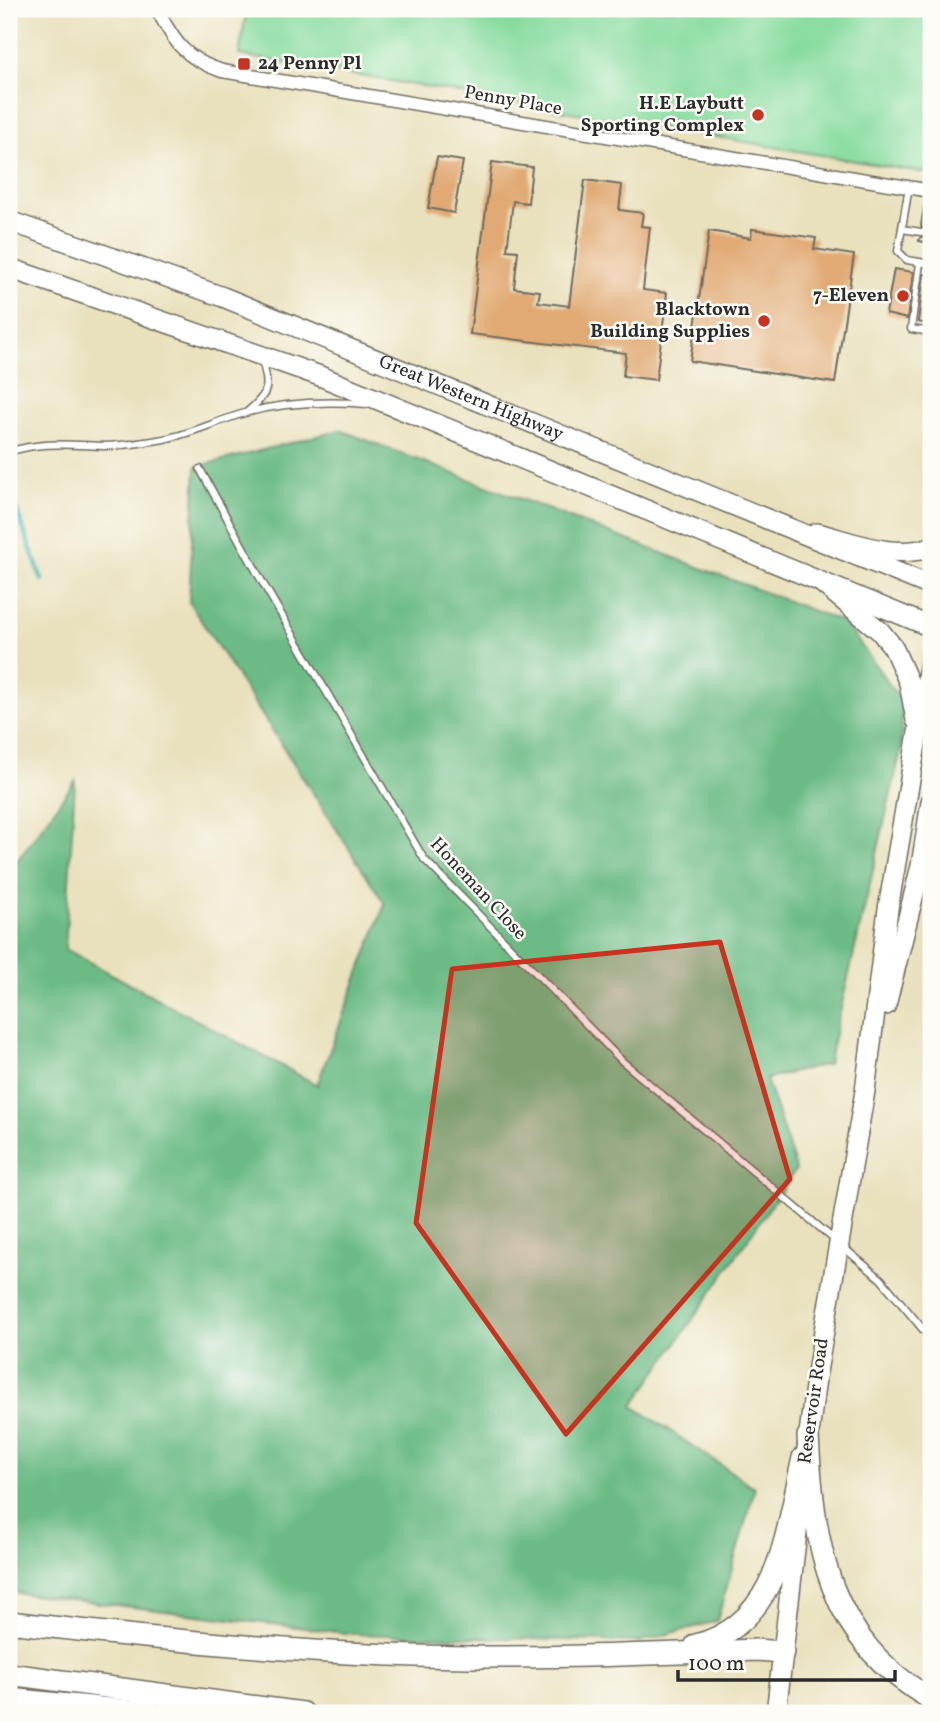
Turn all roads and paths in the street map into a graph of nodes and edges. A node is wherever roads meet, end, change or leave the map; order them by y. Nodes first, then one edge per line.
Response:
1 (157, 9) edge
2 (909, 187) junction
3 (931, 191) edge
4 (9, 221) edge
5 (902, 229) junction
6 (921, 232) dead end
7 (920, 263) junction
8 (931, 264) edge
9 (9, 268) edge
10 (931, 332) edge
11 (260, 356) junction
12 (396, 406) junction
13 (247, 413) junction
14 (9, 452) edge
15 (200, 469) dead end
16 (771, 521) junction
17 (931, 547) edge
18 (820, 582) junction
19 (931, 586) edge
20 (931, 627) edge
21 (931, 656) edge
22 (919, 731) junction
23 (931, 802) edge
24 (865, 1091) junction
25 (838, 1245) junction
26 (931, 1339) edge
27 (808, 1436) junction
28 (9, 1622) edge
29 (783, 1652) junction
30 (662, 1654) junction
31 (9, 1674) edge
32 (9, 1699) edge
33 (931, 1699) edge
34 (150, 1713) edge
35 (303, 1713) edge
36 (776, 1713) edge

1 - 2 street, Penny Place
2 - 3 street, Penny Place
2 - 5 lane
4 - 16 main road, Great Western Highway
5 - 6 lane
5 - 7 lane
7 - 8 lane
7 - 10 lane
9 - 11 main road, Great Western Highway
11 - 12 main road, Great Western Highway
11 - 13 lane
12 - 13 lane
12 - 18 main road, Great Western Highway
13 - 14 lane
15 - 25 lane, Honeman Close
16 - 17 main road
16 - 19 main road, Great Western Highway
18 - 20 main road, Great Western Highway
18 - 22 main road
21 - 22 main road, Reservoir Road
22 - 24 main road, Reservoir Road
23 - 24 main road, Reservoir Road
24 - 25 main road, Reservoir Road
25 - 26 lane, Honeman Close
25 - 27 main road, Reservoir Road
27 - 29 main road, Reservoir Road
27 - 30 highway
27 - 33 highway
28 - 30 highway
29 - 30 highway
29 - 36 main road, Reservoir Road
31 - 35 highway
32 - 34 highway

